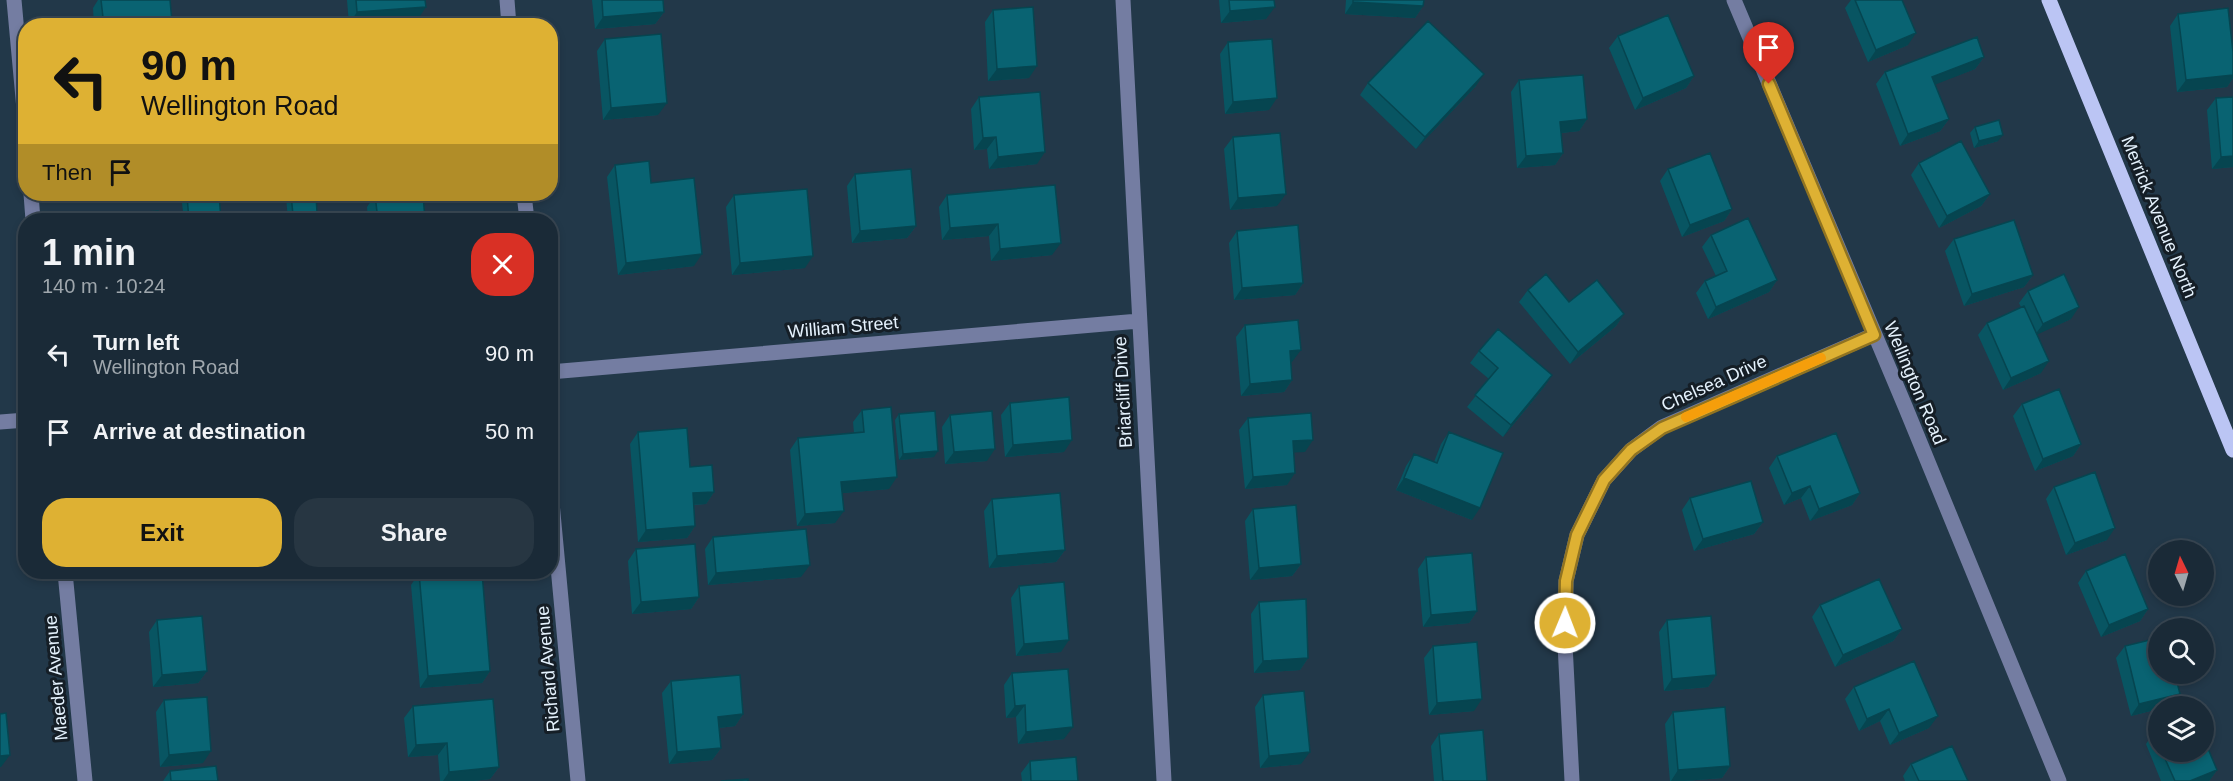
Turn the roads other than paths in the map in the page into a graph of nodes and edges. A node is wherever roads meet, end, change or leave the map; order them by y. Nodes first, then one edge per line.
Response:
1 (14, 0) edge
2 (507, 0) edge
3 (1123, 0) edge
4 (1734, 0) edge
5 (2049, 0) edge
6 (508, 18) edge
7 (18, 44) edge
8 (1139, 321) junction
9 (1874, 335) junction
10 (558, 371) edge
11 (18, 421) edge
12 (0, 422) edge
13 (2233, 450) edge
14 (558, 567) edge
15 (66, 579) edge
16 (85, 781) edge
17 (578, 781) edge
18 (1164, 781) edge
19 (1572, 781) edge
20 (2059, 781) edge

1 - 7 street
2 - 6 street
3 - 8 street, Briarcliff Drive
4 - 9 street, Wellington Road
5 - 13 main road, Merrick Avenue North
8 - 10 street, William Street
8 - 18 street, Briarcliff Drive
9 - 19 street, Chelsea Drive
9 - 20 street, Wellington Road
11 - 12 street
14 - 17 street, Richard Avenue
15 - 16 street, Maeder Avenue

